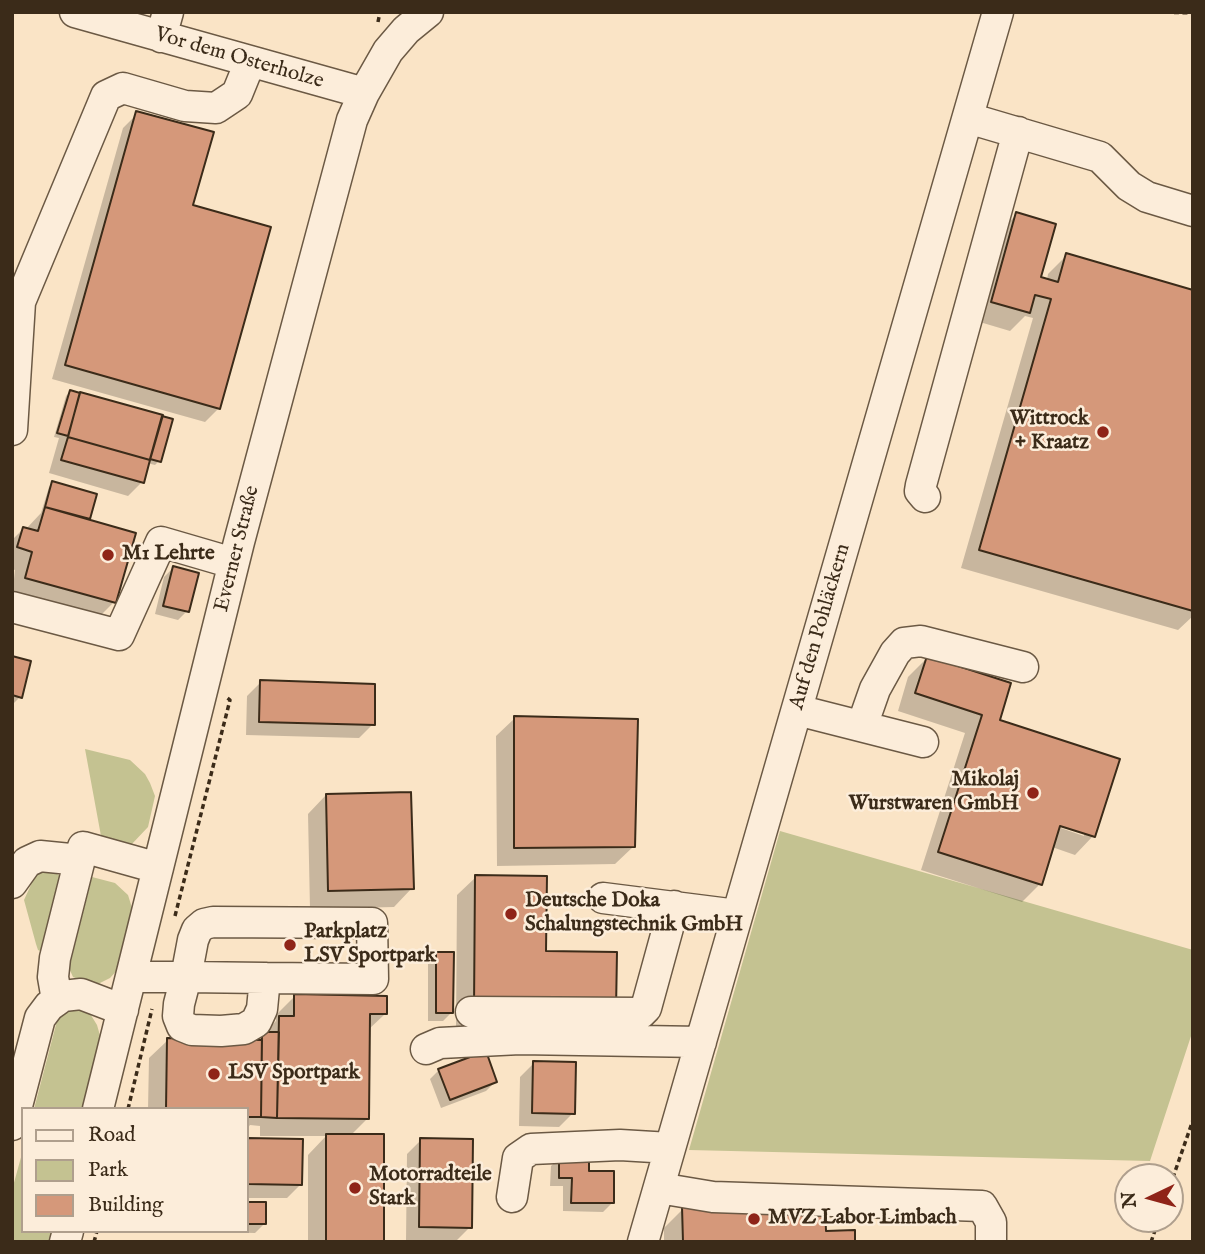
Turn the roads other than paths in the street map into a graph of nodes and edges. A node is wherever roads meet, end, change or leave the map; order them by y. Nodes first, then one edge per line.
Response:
1 (75, 12) edge
2 (428, 12) edge
3 (998, 12) edge
4 (165, 24) edge
5 (250, 62) junction
6 (364, 93) junction
7 (968, 117) junction
8 (1018, 132) junction
9 (1193, 211) edge
10 (12, 430) edge
11 (925, 497) dead end
12 (233, 563) junction
13 (12, 607) edge
14 (1023, 667) dead end
15 (797, 710) junction
16 (862, 726) junction
17 (923, 742) dead end
18 (79, 860) junction
19 (158, 868) junction
20 (12, 883) edge
21 (603, 898) dead end
22 (674, 906) junction
23 (737, 915) junction
24 (159, 977) junction
25 (265, 978) junction
26 (57, 1000) junction
27 (123, 1010) junction
28 (471, 1013) dead end
29 (701, 1042) junction
30 (426, 1049) dead end
31 (99, 1107) edge
32 (12, 1125) edge
33 (670, 1148) junction
34 (659, 1188) junction
35 (512, 1197) dead end
36 (643, 1242) edge
37 (991, 1242) edge

1 - 4 street, Vor dem Osterholze
2 - 6 street, Everner Straße
3 - 7 street, Auf den Pohläckern
4 - 5 street, Vor dem Osterholze
5 - 6 street, Vor dem Osterholze
5 - 10 street
6 - 12 street, Everner Straße
7 - 8 street
7 - 15 street, Auf den Pohläckern
8 - 9 street
8 - 11 street
12 - 13 street
12 - 19 street, Everner Straße
14 - 16 street
15 - 16 street
15 - 23 street, Auf den Pohläckern
16 - 17 street
18 - 19 street
18 - 20 street
18 - 26 street
19 - 24 street, Everner Straße
21 - 22 street
22 - 23 street
22 - 28 street
23 - 29 street, Auf den Pohläckern
24 - 25 street
24 - 25 street
24 - 25 street
24 - 27 street, Everner Straße
26 - 27 street
26 - 32 street
27 - 31 street, Everner Straße
29 - 30 street
29 - 33 street, Auf den Pohläckern
33 - 34 street, Auf den Pohläckern
33 - 35 street
34 - 36 street, Auf den Pohläckern
34 - 37 street

